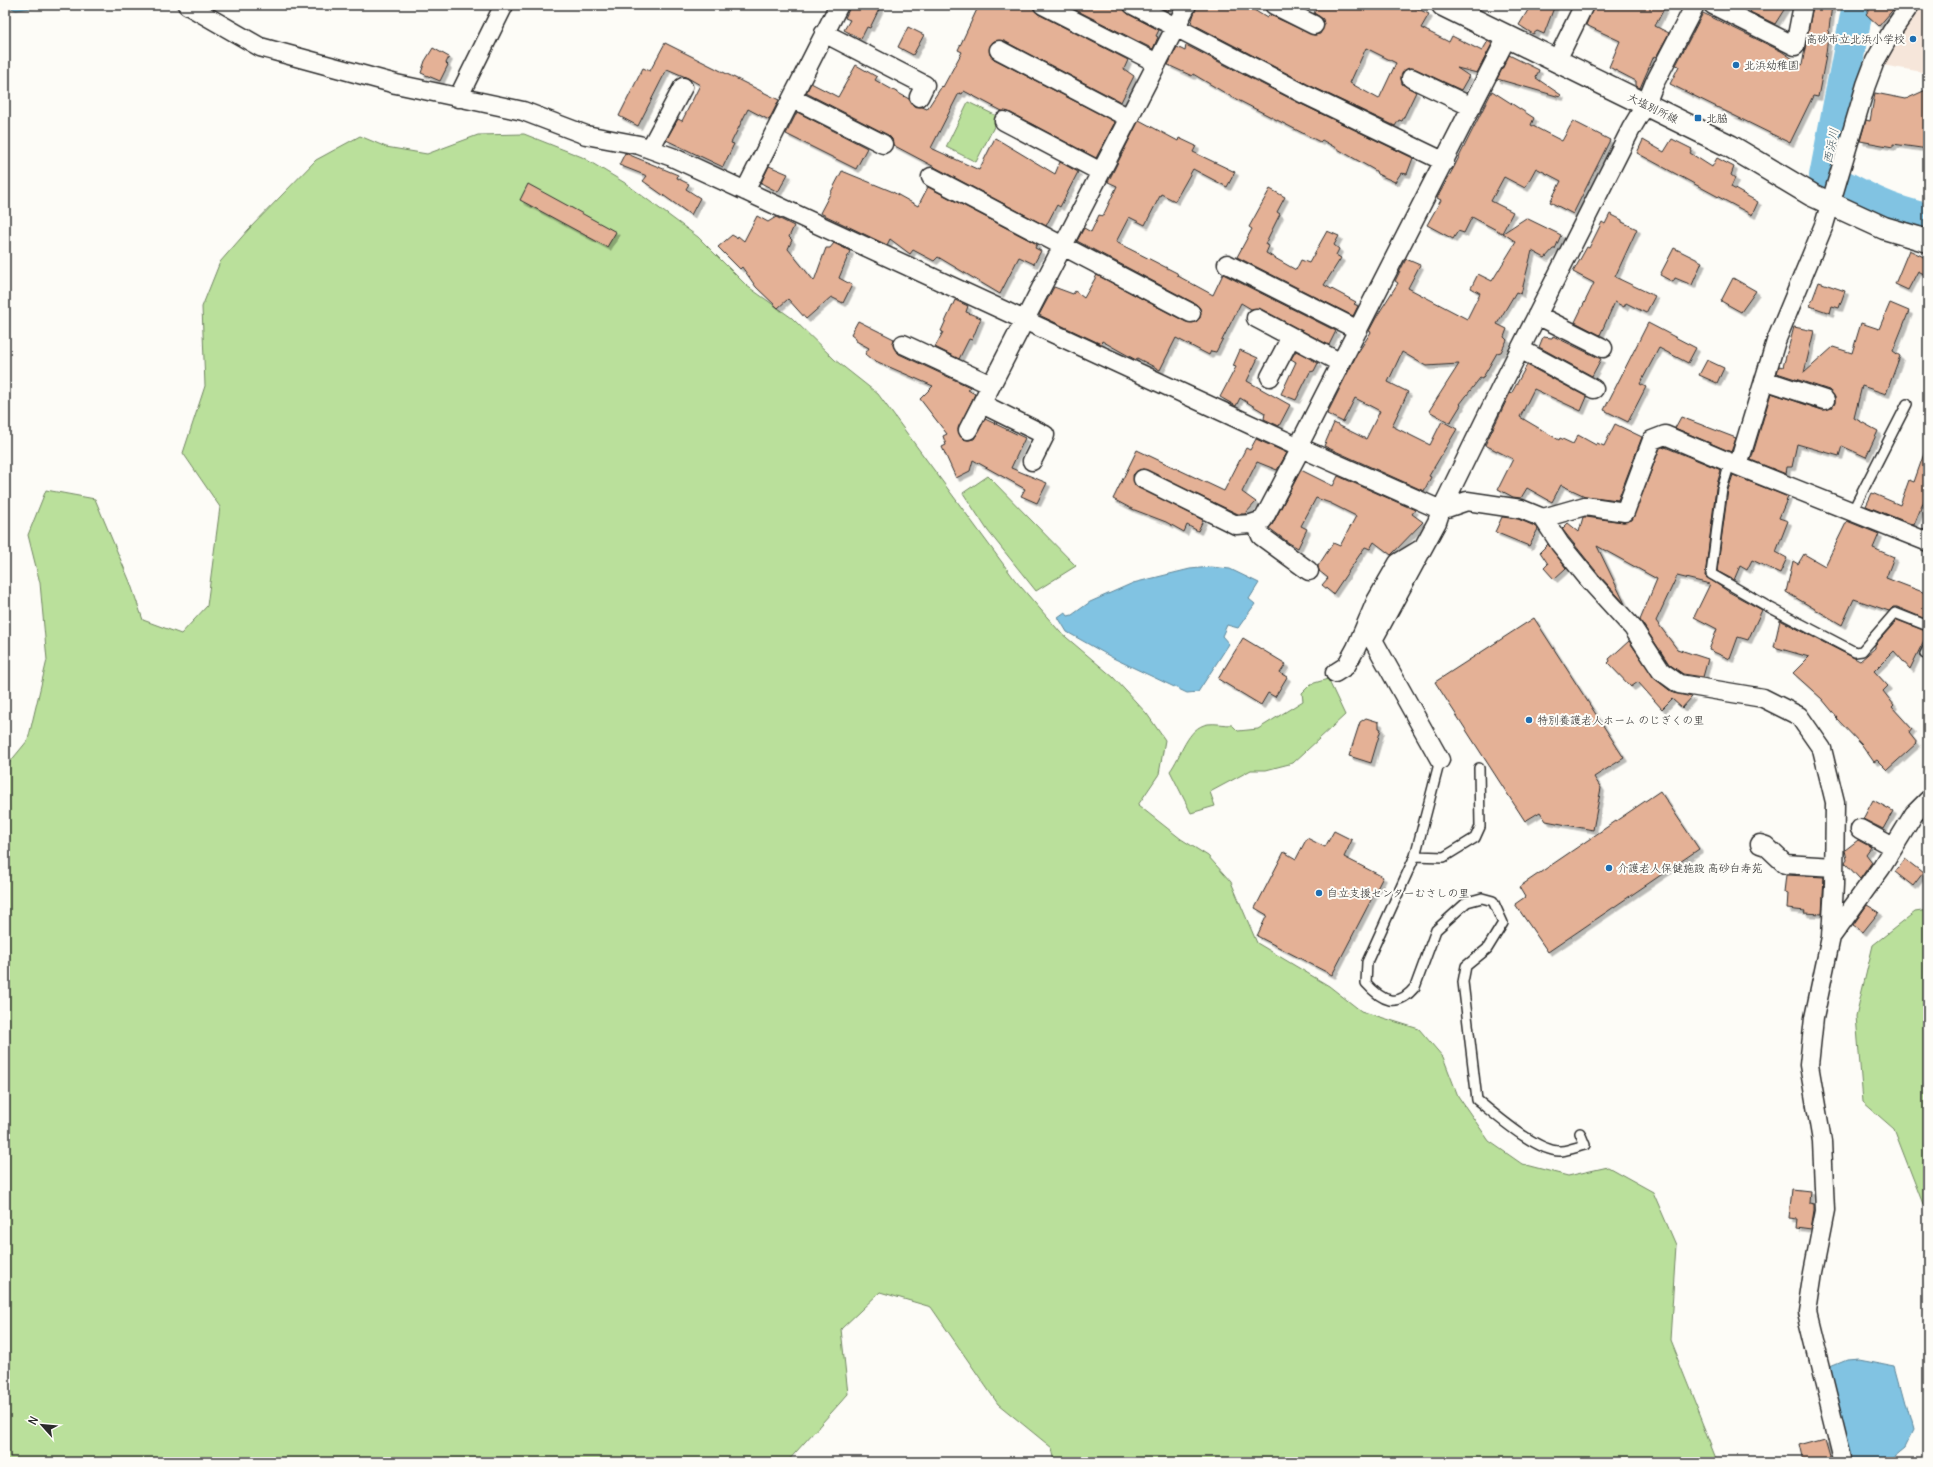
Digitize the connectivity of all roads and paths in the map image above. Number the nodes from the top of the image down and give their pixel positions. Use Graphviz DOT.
graph roads {
  1 [pos="187,5"];
  2 [pos="504,5"];
  3 [pos="838,5"];
  4 [pos="1043,5"];
  5 [pos="1133,5"];
  6 [pos="1187,5"];
  7 [pos="1443,5"];
  8 [pos="1584,5"];
  9 [pos="1694,5"];
  10 [pos="1713,5"];
  11 [pos="1803,5"];
  12 [pos="1910,5"];
  13 [pos="1284,7"];
  14 [pos="1314,25"];
  15 [pos="1176,27"];
  16 [pos="824,33"];
  17 [pos="1507,37"];
  18 [pos="999,50"];
  19 [pos="1556,62"];
  20 [pos="1157,63"];
  21 [pos="1411,78"];
  22 [pos="683,87"];
  23 [pos="919,97"];
  24 [pos="458,98"];
  25 [pos="792,98"];
  26 [pos="1646,104"];
  27 [pos="1472,107"];
  28 [pos="1129,118"];
  29 [pos="1004,121"];
  30 [pos="883,144"];
  31 [pos="650,149"];
  32 [pos="1444,162"];
  33 [pos="1101,172"];
  34 [pos="931,177"];
  35 [pos="745,191"];
  36 [pos="1832,199"];
  37 [pos="1928,241"];
  38 [pos="1063,246"];
  39 [pos="1227,264"];
  40 [pos="1191,313"];
  41 [pos="1537,315"];
  42 [pos="1256,318"];
  43 [pos="1025,320"];
  44 [pos="1358,330"];
  45 [pos="1291,336"];
  46 [pos="903,344"];
  47 [pos="1603,348"];
  48 [pos="1520,349"];
  49 [pos="1341,363"];
  50 [pos="1270,377"];
  51 [pos="1764,380"];
  52 [pos="991,385"];
  53 [pos="1594,388"];
  54 [pos="1825,400"];
  55 [pos="982,404"];
  56 [pos="1907,404"];
  57 [pos="968,430"];
  58 [pos="1299,448"];
  59 [pos="1032,461"];
  60 [pos="1734,465"];
  61 [pos="1143,479"];
  62 [pos="1441,510"];
  63 [pos="1852,512"];
  64 [pos="1543,518"];
  65 [pos="1256,523"];
  66 [pos="1928,542"];
  67 [pos="1422,549"];
  68 [pos="1309,571"];
  69 [pos="1928,626"];
  70 [pos="1335,672"];
  71 [pos="1440,760"];
  72 [pos="1479,768"];
  73 [pos="1928,800"];
  74 [pos="1860,829"];
  75 [pos="1760,844"];
  76 [pos="1893,847"];
  77 [pos="1415,856"];
  78 [pos="1834,867"];
  79 [pos="1830,937"];
  80 [pos="1580,1132"];
  81 [pos="1844,1462"];
  1 -- 24 [label="street"];
  2 -- 24 [label="street"];
  3 -- 16 [label="street"];
  4 -- 20 [label="street"];
  5 -- 15 [label="street"];
  6 -- 15 [label="street"];
  7 -- 17 [label="main road, 大塩別所線"];
  8 -- 19 [label="street"];
  9 -- 26 [label="street"];
  10 -- 11 [label="street"];
  12 -- 36 [label="street"];
  13 -- 14 [label="street"];
  15 -- 20 [label="street"];
  15 -- 32 [label="street"];
  16 -- 23 [label="street"];
  16 -- 25 [label="street"];
  17 -- 19 [label="main road, 大塩別所線"];
  17 -- 27 [label="street"];
  18 -- 28 [label="street"];
  19 -- 26 [label="main road, 大塩別所線"];
  20 -- 28 [label="street"];
  21 -- 27 [label="street"];
  22 -- 31 [label="street"];
  24 -- 31 [label="street"];
  25 -- 30 [label="street"];
  25 -- 35 [label="street"];
  26 -- 36 [label="main road, 大塩別所線"];
  26 -- 41 [label="street"];
  27 -- 32 [label="street"];
  28 -- 33 [label="street"];
  29 -- 33 [label="street"];
  31 -- 35 [label="street"];
  32 -- 44 [label="street"];
  33 -- 38 [label="street"];
  34 -- 38 [label="street"];
  35 -- 43 [label="street"];
  36 -- 37 [label="main road, 大塩別所線"];
  36 -- 51 [label="street"];
  38 -- 40 [label="street"];
  38 -- 43 [label="street"];
  39 -- 44 [label="street"];
  41 -- 47 [label="street"];
  41 -- 48 [label="street"];
  42 -- 45 [label="street"];
  43 -- 52 [label="street"];
  43 -- 58 [label="street"];
  44 -- 49 [label="street"];
  45 -- 49 [label="street"];
  45 -- 50 [label="street"];
  46 -- 52 [label="street"];
  48 -- 53 [label="street"];
  48 -- 62 [label="street"];
  49 -- 58 [label="street"];
  51 -- 54 [label="street"];
  51 -- 60 [label="street"];
  52 -- 55 [label="street"];
  55 -- 57 [label="street"];
  55 -- 59 [label="street"];
  56 -- 63 [label="lane"];
  58 -- 62 [label="street"];
  58 -- 65 [label="street"];
  60 -- 63 [label="street"];
  60 -- 64 [label="street"];
  60 -- 69 [label="lane"];
  61 -- 65 [label="street"];
  62 -- 64 [label="street"];
  62 -- 67 [label="street"];
  63 -- 66 [label="street"];
  64 -- 78 [label="street"];
  65 -- 68 [label="street"];
  67 -- 70 [label="street"];
  67 -- 71 [label="street"];
  71 -- 77 [label="lane"];
  72 -- 77 [label="lane"];
  73 -- 76 [label="street"];
  74 -- 76 [label="street"];
  75 -- 78 [label="street"];
  76 -- 79 [label="street"];
  77 -- 80 [label="lane"];
  78 -- 79 [label="street"];
  79 -- 81 [label="street"];
}
